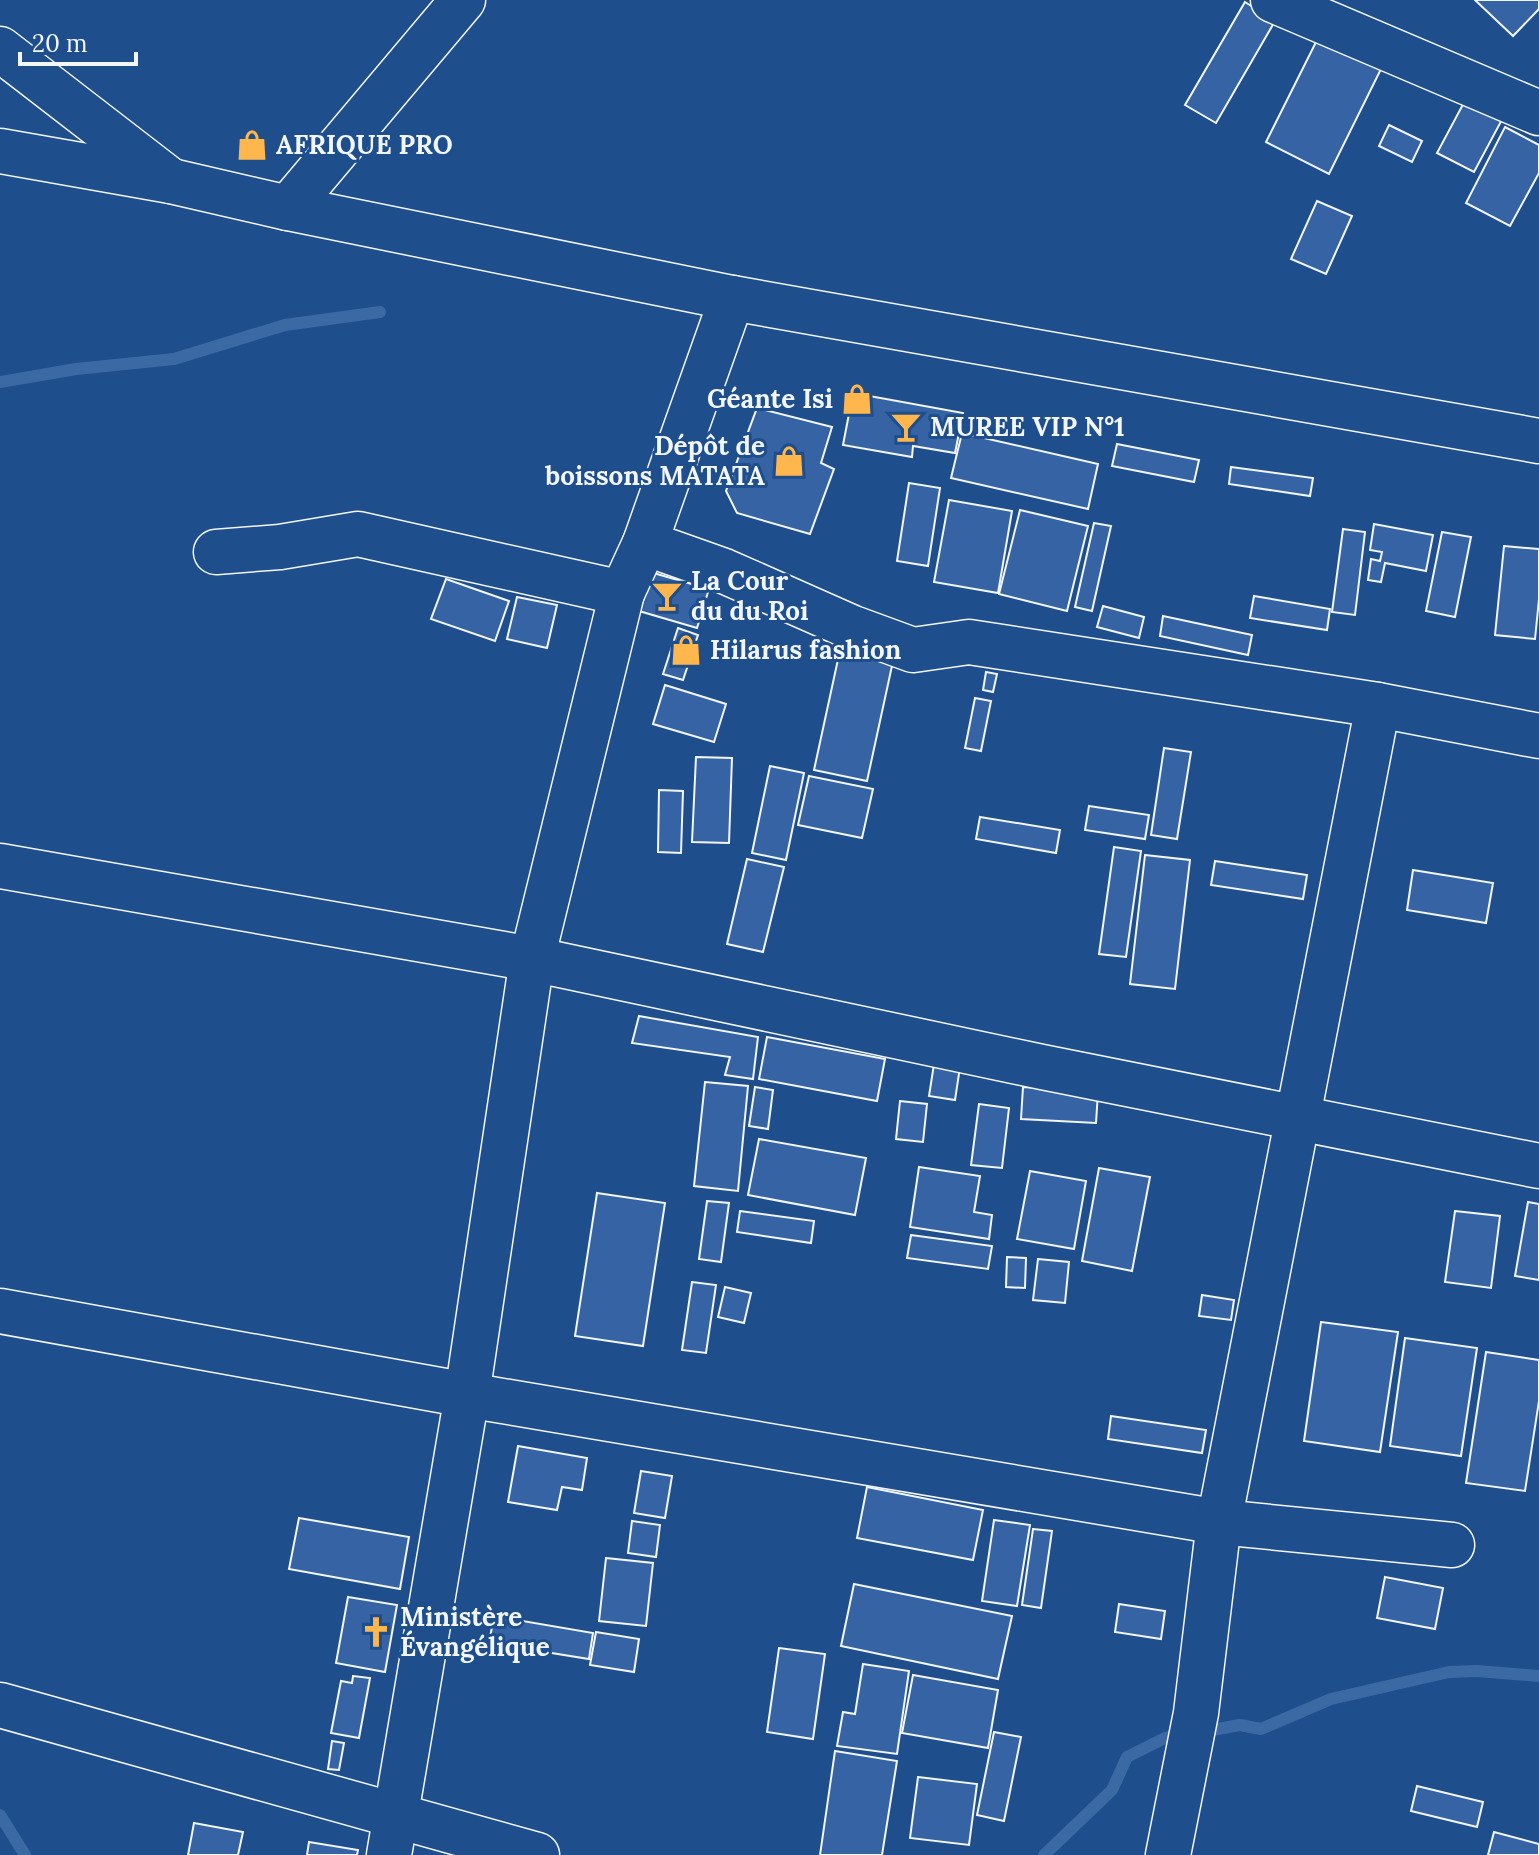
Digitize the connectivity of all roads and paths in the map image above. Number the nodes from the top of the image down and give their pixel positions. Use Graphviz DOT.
graph roads {
  1 [pos="463,0"];
  2 [pos="1273,0"];
  3 [pos="0,49"];
  4 [pos="1539,113"];
  5 [pos="0,151"];
  6 [pos="171,181"];
  7 [pos="288,208"];
  8 [pos="732,298"];
  9 [pos="1539,441"];
  10 [pos="645,543"];
  11 [pos="216,552"];
  12 [pos="622,593"];
  13 [pos="1378,705"];
  14 [pos="1539,736"];
  15 [pos="0,866"];
  16 [pos="532,959"];
  17 [pos="1296,1117"];
  18 [pos="1539,1166"];
  19 [pos="0,1311"];
  20 [pos="467,1395"];
  21 [pos="1219,1522"];
  22 [pos="1452,1545"];
  23 [pos="0,1705"];
  24 [pos="392,1836"];
  25 [pos="537,1855"];
  26 [pos="1168,1855"];
  1 -- 7 [label="main road"];
  2 -- 4 [label="main road"];
  3 -- 6 [label="main road"];
  5 -- 6 [label="main road"];
  6 -- 7 [label="main road"];
  7 -- 8 [label="main road"];
  8 -- 9 [label="main road"];
  8 -- 10 [label="main road"];
  10 -- 12 [label="main road"];
  10 -- 13 [label="main road"];
  11 -- 12 [label="main road"];
  12 -- 16 [label="main road"];
  13 -- 14 [label="main road"];
  13 -- 17 [label="main road"];
  15 -- 16 [label="main road"];
  16 -- 17 [label="main road"];
  16 -- 20 [label="main road"];
  17 -- 18 [label="main road"];
  17 -- 21 [label="main road"];
  19 -- 20 [label="main road"];
  20 -- 21 [label="main road"];
  20 -- 24 [label="main road"];
  21 -- 22 [label="main road"];
  21 -- 26 [label="main road"];
  23 -- 24 [label="main road"];
  24 -- 25 [label="main road"];
}
